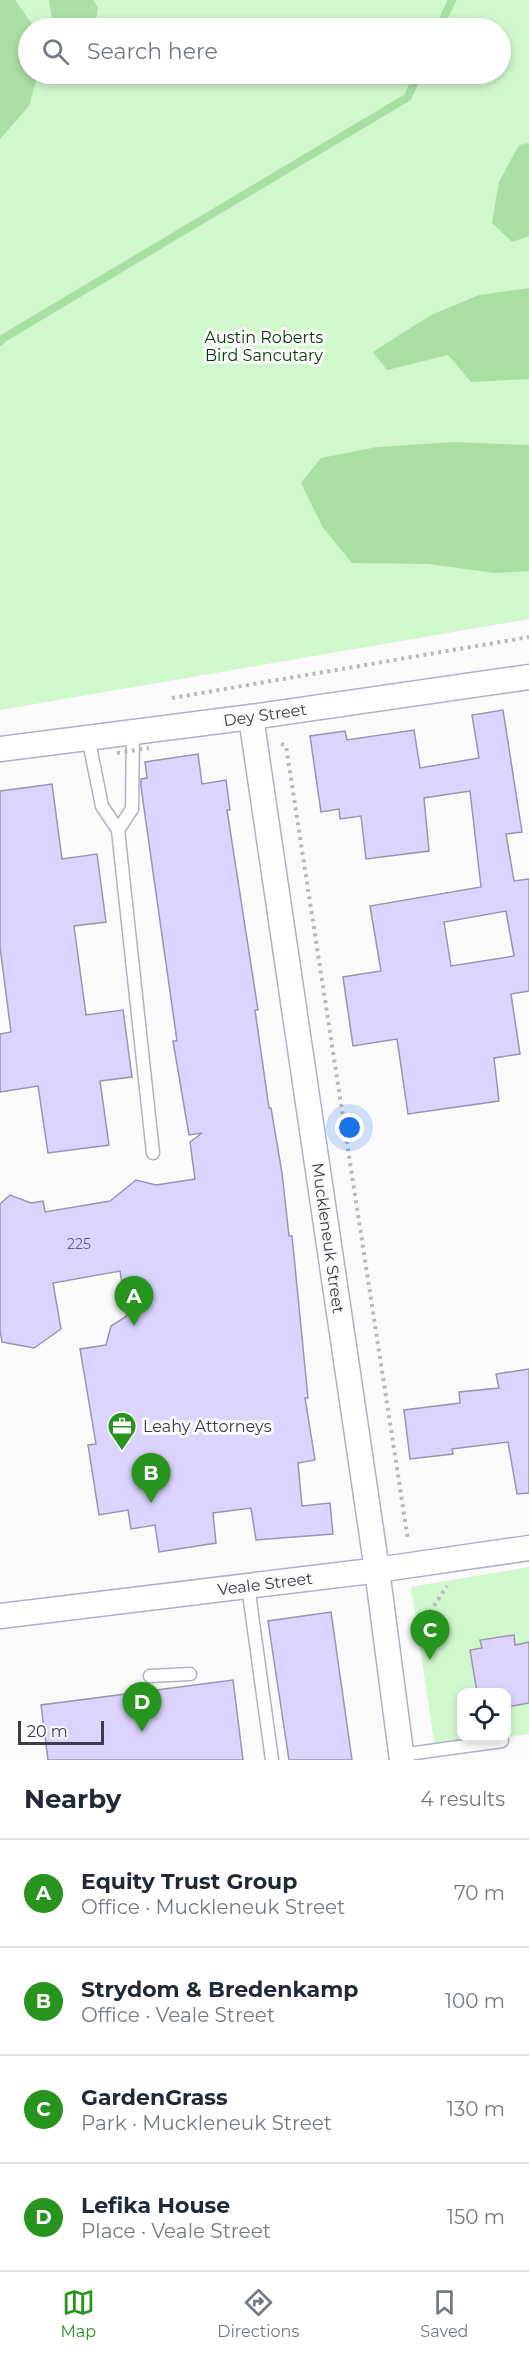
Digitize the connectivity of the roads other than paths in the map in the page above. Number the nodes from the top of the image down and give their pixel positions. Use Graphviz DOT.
graph roads {
  1 [pos="529,677"];
  2 [pos="251,717"];
  3 [pos="88,737"];
  4 [pos="141,740"];
  5 [pos="0,749"];
  6 [pos="118,830"];
  7 [pos="153,1153"];
  8 [pos="529,1548"];
  9 [pos="377,1570"];
  10 [pos="248,1586"];
  11 [pos="0,1616"];
  12 [pos="190,1674"];
  13 [pos="150,1676"];
  14 [pos="502,1742"];
  15 [pos="401,1757"];
  16 [pos="272,1760"];
  1 -- 2 [label="street, Dey Street"];
  2 -- 4 [label="street, Dey Street"];
  2 -- 9 [label="street, Muckleneuk Street"];
  3 -- 4 [label="street, Dey Street"];
  3 -- 5 [label="street, Dey Street"];
  3 -- 6 [label="lane"];
  4 -- 6 [label="lane"];
  6 -- 7 [label="lane"];
  8 -- 9 [label="street, Veale Street"];
  9 -- 10 [label="street, Veale Street"];
  9 -- 15 [label="street, Muckleneuk Street"];
  10 -- 11 [label="street, Veale Street"];
  10 -- 16 [label="lane"];
  12 -- 13 [label="lane"];
  14 -- 15 [label="lane"];
}
